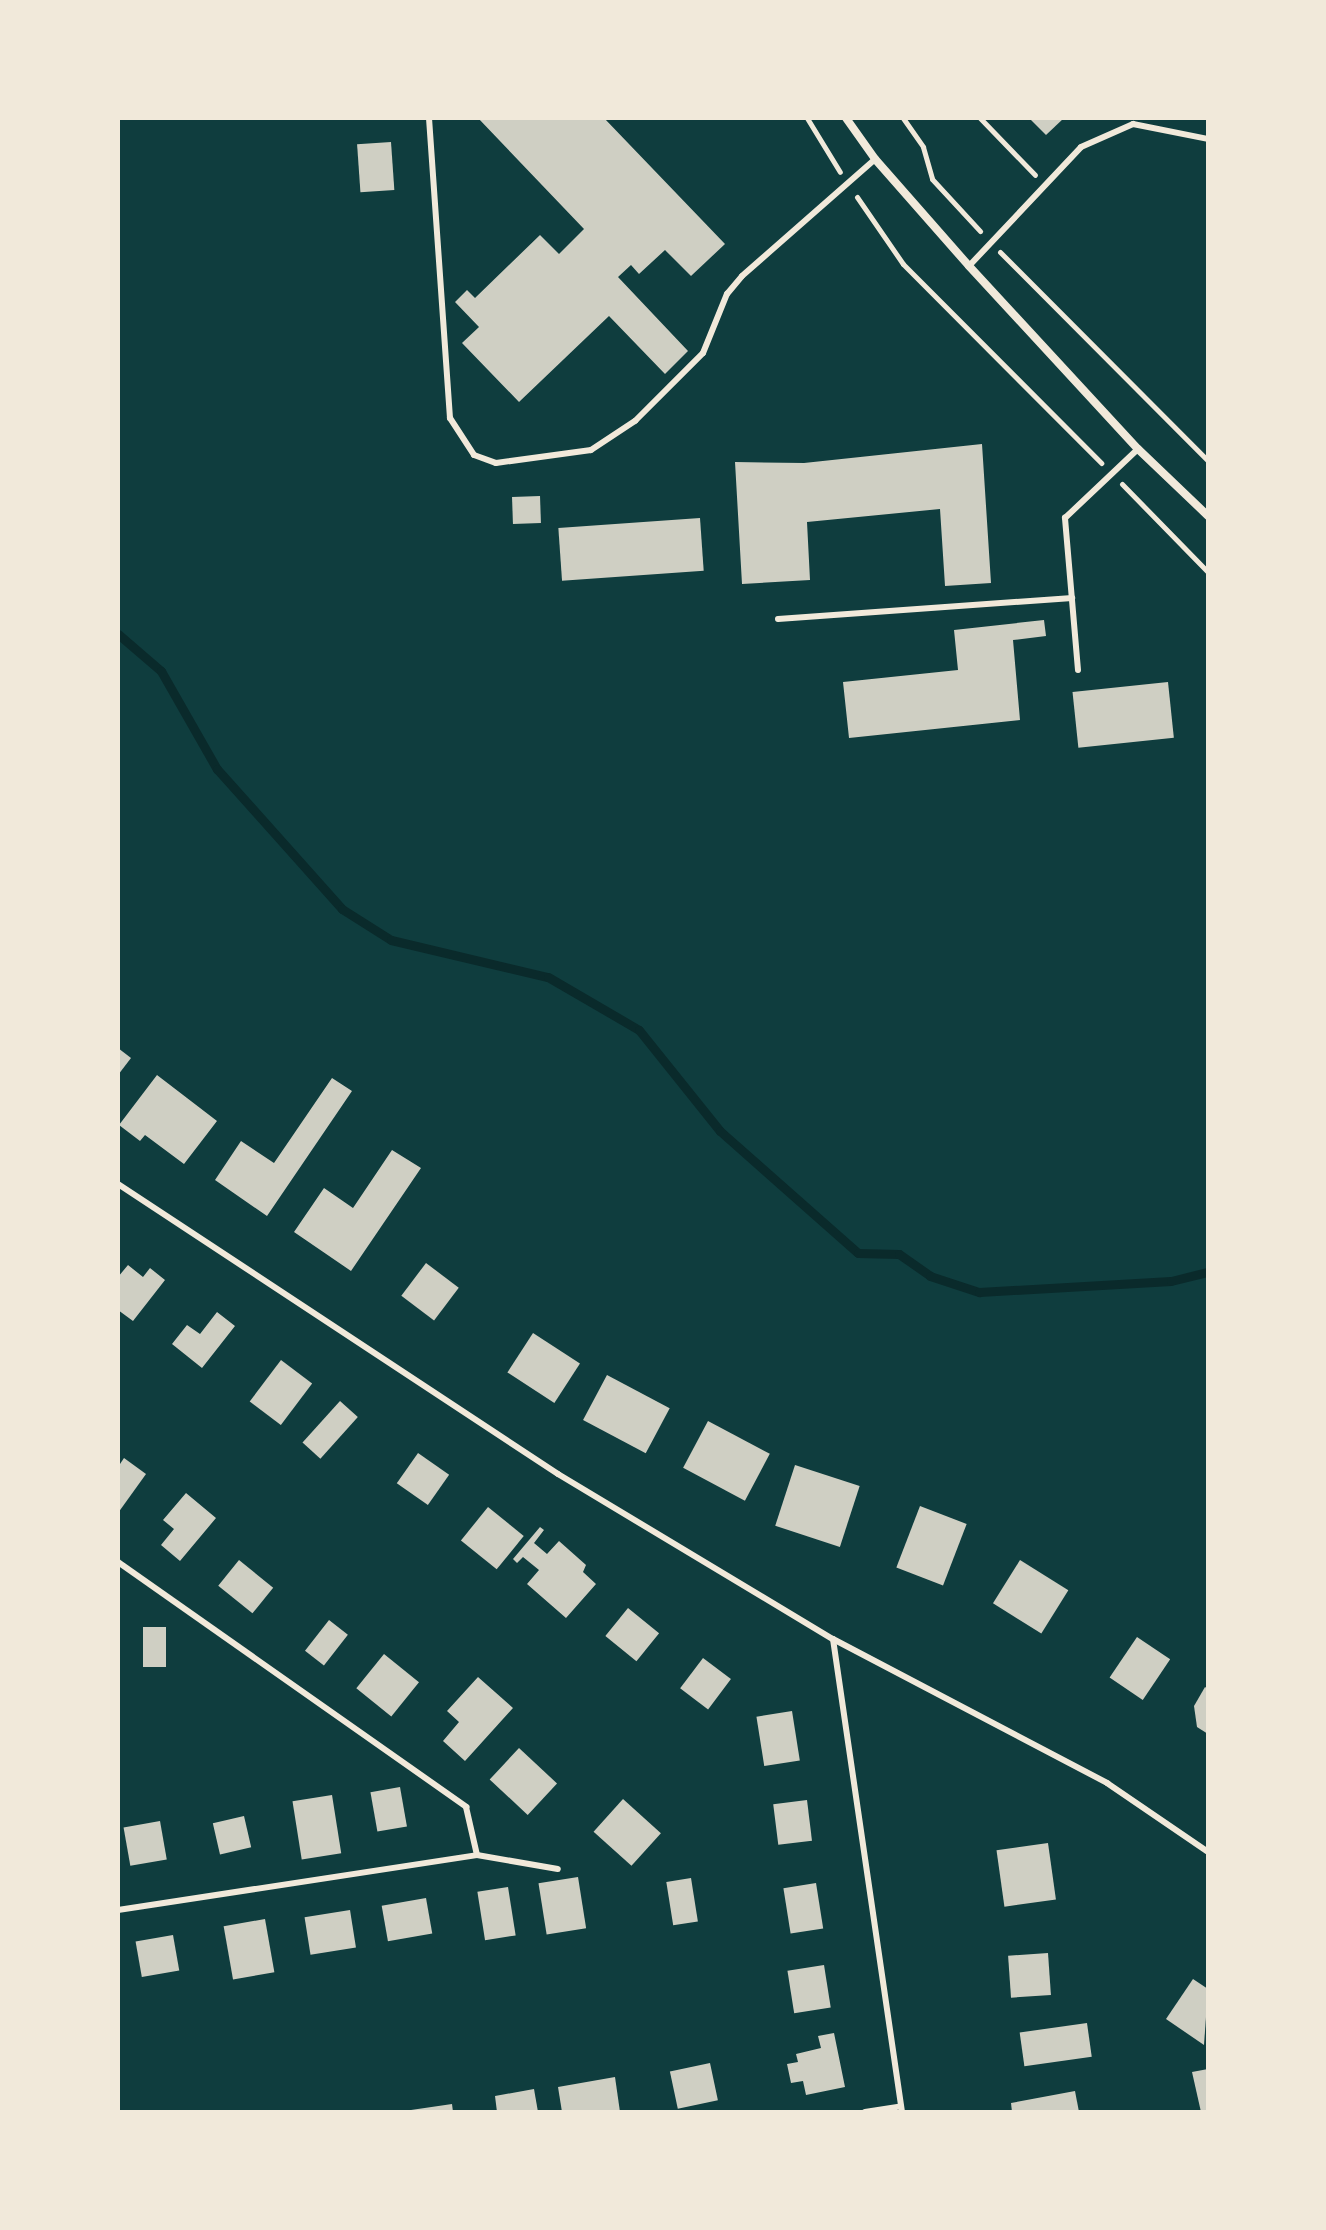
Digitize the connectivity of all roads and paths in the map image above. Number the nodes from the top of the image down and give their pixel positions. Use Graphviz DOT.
graph roads {
  1 [pos="429,118"];
  2 [pos="807,118"];
  3 [pos="846,118"];
  4 [pos="903,118"];
  5 [pos="980,118"];
  6 [pos="1208,139"];
  7 [pos="875,159"];
  8 [pos="845,181"];
  9 [pos="1045,186"];
  10 [pos="991,243"];
  11 [pos="969,266"];
  12 [pos="1138,449"];
  13 [pos="1208,461"];
  14 [pos="1112,474"];
  15 [pos="1208,516"];
  16 [pos="1208,572"];
  17 [pos="1072,598"];
  18 [pos="778,619"];
  19 [pos="1078,670"];
  20 [pos="118,1184"];
  21 [pos="118,1562"];
  22 [pos="833,1639"];
  23 [pos="1208,1852"];
  24 [pos="477,1855"];
  25 [pos="558,1869"];
  26 [pos="118,1910"];
  27 [pos="902,2109"];
  28 [pos="865,2112"];
  1 -- 8 [label="lane"];
  2 -- 8 [label="path"];
  3 -- 7 [label="street"];
  4 -- 10 [label="path"];
  5 -- 9 [label="path"];
  6 -- 9 [label="lane"];
  7 -- 8 [label="lane"];
  7 -- 11 [label="street"];
  8 -- 14 [label="path"];
  9 -- 10 [label="lane"];
  10 -- 11 [label="lane"];
  10 -- 13 [label="path"];
  11 -- 12 [label="street"];
  12 -- 14 [label="lane"];
  12 -- 15 [label="street"];
  14 -- 16 [label="path"];
  14 -- 17 [label="lane"];
  17 -- 18 [label="lane"];
  17 -- 19 [label="lane"];
  20 -- 22 [label="lane"];
  21 -- 24 [label="lane"];
  22 -- 23 [label="lane"];
  22 -- 27 [label="lane"];
  24 -- 25 [label="lane"];
  24 -- 26 [label="lane"];
  27 -- 28 [label="lane"];
}
